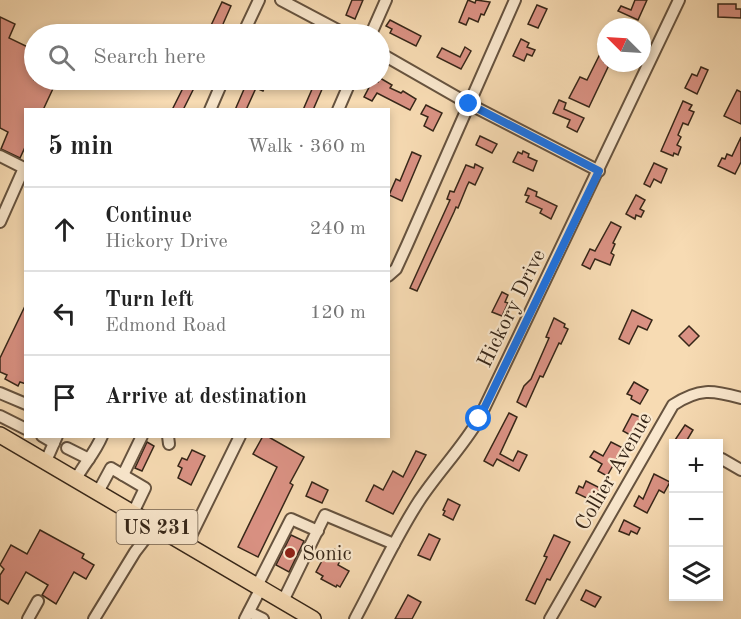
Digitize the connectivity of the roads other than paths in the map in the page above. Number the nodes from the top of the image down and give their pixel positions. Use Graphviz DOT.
graph roads {
  1 [pos="259,0"];
  2 [pos="281,0"];
  3 [pos="386,0"];
  4 [pos="514,0"];
  5 [pos="679,0"];
  6 [pos="248,24"];
  7 [pos="326,24"];
  8 [pos="375,24"];
  9 [pos="390,59"];
  10 [pos="219,90"];
  11 [pos="347,90"];
  12 [pos="469,104"];
  13 [pos="211,108"];
  14 [pos="339,108"];
  15 [pos="0,156"];
  16 [pos="599,171"];
  17 [pos="0,222"];
  18 [pos="390,274"];
  19 [pos="0,393"];
  20 [pos="741,398"];
  21 [pos="24,403"];
  22 [pos="0,416"];
  23 [pos="24,428"];
  24 [pos="0,435"];
  25 [pos="101,438"];
  26 [pos="141,438"];
  27 [pos="239,438"];
  28 [pos="56,440"];
  29 [pos="67,448"];
  30 [pos="89,459"];
  31 [pos="723,460"];
  32 [pos="46,462"];
  33 [pos="741,470"];
  34 [pos="123,475"];
  35 [pos="76,479"];
  36 [pos="98,492"];
  37 [pos="133,513"];
  38 [pos="155,526"];
  39 [pos="318,531"];
  40 [pos="187,544"];
  41 [pos="394,544"];
  42 [pos="259,587"];
  43 [pos="38,602"];
  44 [pos="283,602"];
  45 [pos="247,615"];
  46 [pos="307,618"];
  47 [pos="28,619"];
  48 [pos="94,619"];
  49 [pos="263,619"];
  50 [pos="355,619"];
  51 [pos="550,619"];
  1 -- 6 [label="street"];
  2 -- 7 [label="street"];
  3 -- 8 [label="street"];
  4 -- 12 [label="street"];
  5 -- 16 [label="street, Hickory Drive"];
  9 -- 12 [label="street"];
  10 -- 13 [label="street"];
  11 -- 14 [label="street"];
  12 -- 16 [label="street"];
  12 -- 18 [label="street"];
  15 -- 17 [label="street"];
  16 -- 41 [label="street, Hickory Drive"];
  19 -- 21 [label="street"];
  20 -- 51 [label="street, Collier Avenue"];
  22 -- 23 [label="street"];
  24 -- 32 [label="highway, US 231"];
  25 -- 30 [label="street"];
  26 -- 34 [label="street"];
  27 -- 40 [label="street"];
  28 -- 32 [label="street"];
  29 -- 30 [label="street"];
  30 -- 35 [label="street"];
  31 -- 33 [label="street"];
  32 -- 35 [label="highway, US 231"];
  34 -- 36 [label="street"];
  34 -- 37 [label="street"];
  35 -- 36 [label="highway, US 231"];
  36 -- 37 [label="highway, US 231"];
  37 -- 38 [label="highway, US 231"];
  38 -- 40 [label="highway, US 231"];
  38 -- 48 [label="street"];
  39 -- 41 [label="street"];
  39 -- 42 [label="street"];
  39 -- 44 [label="street"];
  40 -- 42 [label="highway, US 231"];
  41 -- 50 [label="street, Hickory Drive"];
  42 -- 44 [label="highway, US 231"];
  42 -- 45 [label="street"];
  43 -- 47 [label="street"];
  44 -- 46 [label="highway, US 231"];
  45 -- 49 [label="street"];
}
